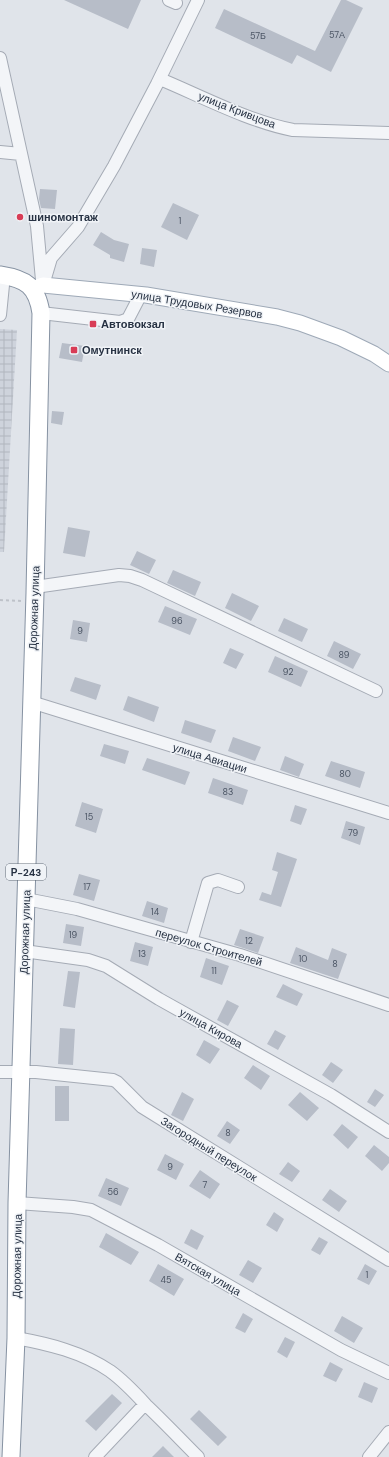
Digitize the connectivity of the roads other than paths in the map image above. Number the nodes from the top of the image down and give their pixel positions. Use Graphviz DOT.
graph roads {
  1 [pos="198,0"];
  2 [pos="0,58"];
  3 [pos="160,78"];
  4 [pos="389,133"];
  5 [pos="0,152"];
  6 [pos="21,154"];
  7 [pos="2,275"];
  8 [pos="38,287"];
  9 [pos="141,294"];
  10 [pos="41,313"];
  11 [pos="0,315"];
  12 [pos="389,364"];
  13 [pos="35,594"];
  14 [pos="376,692"];
  15 [pos="31,702"];
  16 [pos="389,813"];
  17 [pos="238,887"];
  18 [pos="26,899"];
  19 [pos="191,942"];
  20 [pos="24,951"];
  21 [pos="389,1005"];
  22 [pos="0,1072"];
  23 [pos="21,1072"];
  24 [pos="389,1132"];
  25 [pos="18,1203"];
  26 [pos="389,1260"];
  27 [pos="16,1338"];
  28 [pos="389,1372"];
  29 [pos="146,1404"];
  30 [pos="389,1432"];
  31 [pos="11,1457"];
  32 [pos="95,1457"];
  33 [pos="198,1457"];
  34 [pos="369,1457"];
  1 -- 3 [label="street"];
  2 -- 6 [label="street"];
  3 -- 4 [label="street, улица Кривцова"];
  3 -- 8 [label="street"];
  5 -- 6 [label="street"];
  6 -- 8 [label="street"];
  7 -- 8 [label="highway, улица Трудовых Резервов"];
  7 -- 11 [label="street"];
  8 -- 9 [label="main road, улица Трудовых Резервов"];
  8 -- 10 [label="highway, Дорожная улица / Р-243"];
  9 -- 10 [label="street"];
  9 -- 12 [label="main road, улица Трудовых Резервов"];
  10 -- 13 [label="highway, Дорожная улица / Р-243"];
  13 -- 14 [label="street"];
  13 -- 15 [label="highway, Дорожная улица / Р-243"];
  15 -- 16 [label="street, улица Авиации"];
  15 -- 18 [label="highway, Дорожная улица / Р-243"];
  17 -- 19 [label="street"];
  18 -- 19 [label="street, переулок Строителей"];
  18 -- 20 [label="highway, Дорожная улица / Р-243"];
  19 -- 21 [label="street, переулок Строителей"];
  20 -- 23 [label="highway, Дорожная улица / Р-243"];
  20 -- 24 [label="street, улица Кирова"];
  22 -- 23 [label="street, Загородный переулок"];
  23 -- 25 [label="highway, Дорожная улица / Р-243"];
  23 -- 26 [label="street, Загородный переулок"];
  25 -- 27 [label="highway, Дорожная улица / Р-243"];
  25 -- 28 [label="street, Вятская улица"];
  27 -- 29 [label="street"];
  27 -- 31 [label="highway, Дорожная улица / Р-243"];
  29 -- 32 [label="street"];
  29 -- 33 [label="street"];
  30 -- 34 [label="street"];
}
